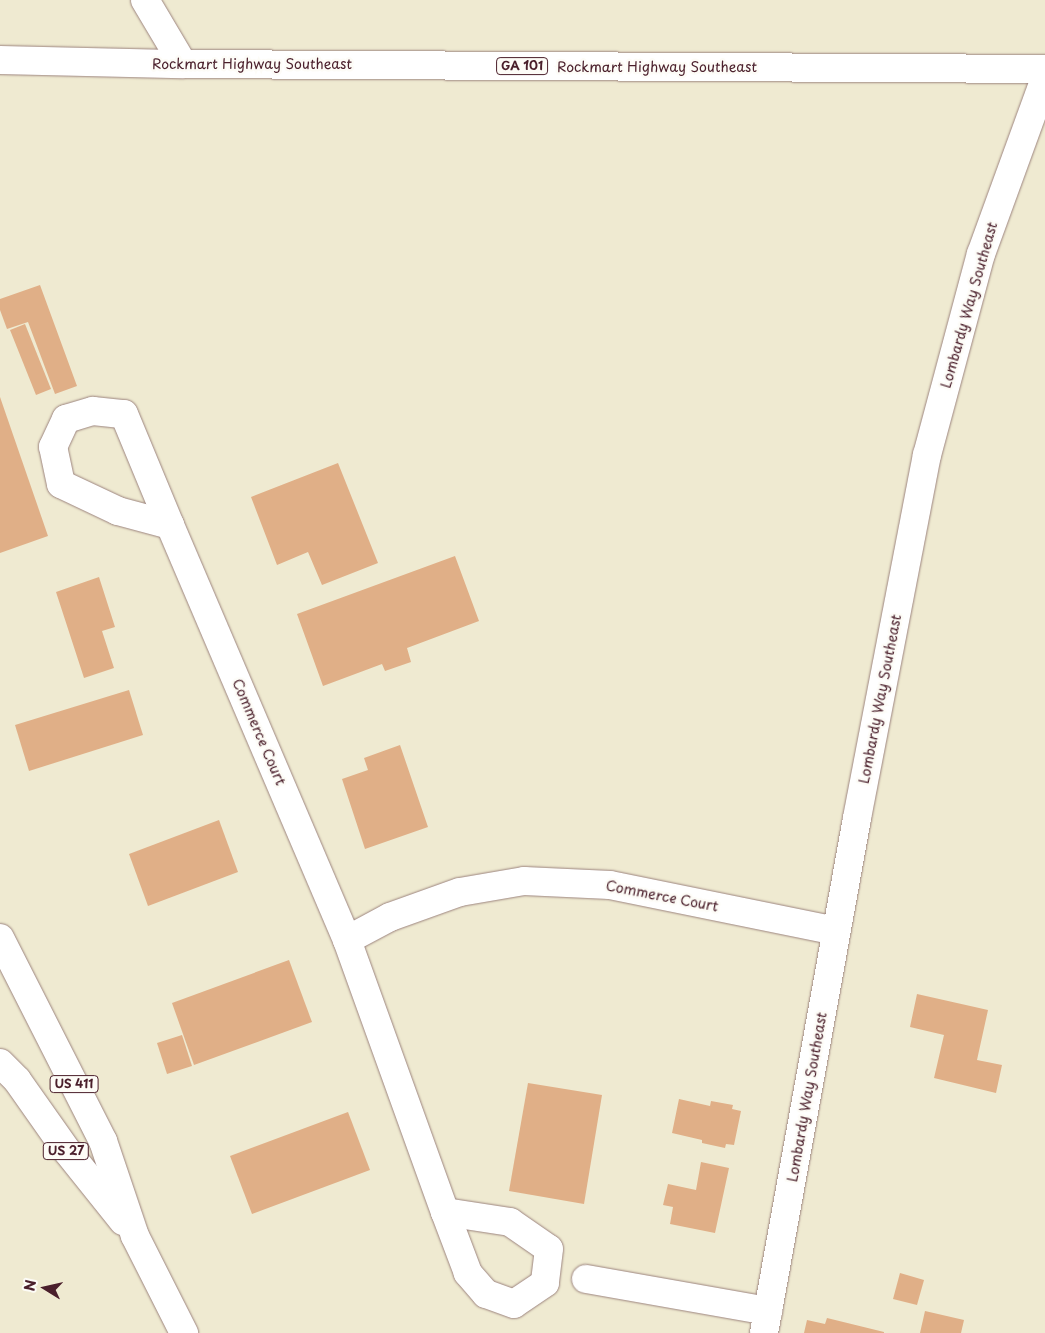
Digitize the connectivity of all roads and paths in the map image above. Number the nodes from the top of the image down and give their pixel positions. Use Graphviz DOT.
graph roads {
  1 [pos="145,0"];
  2 [pos="0,60"];
  3 [pos="183,64"];
  4 [pos="1045,69"];
  5 [pos="1045,78"];
  6 [pos="170,525"];
  7 [pos="836,931"];
  8 [pos="0,938"];
  9 [pos="347,940"];
  10 [pos="0,1063"];
  11 [pos="445,1212"];
  12 [pos="135,1236"];
  13 [pos="586,1279"];
  14 [pos="766,1322"];
  15 [pos="184,1333"];
  1 -- 3 [label="main road"];
  2 -- 3 [label="main road, Rockmart Highway Southeast / GA 101"];
  3 -- 4 [label="main road, Rockmart Highway Southeast / GA 101"];
  5 -- 7 [label="main road, Lombardy Way Southeast"];
  6 -- 6 [label="main road, Commerce Court"];
  6 -- 9 [label="main road, Commerce Court"];
  7 -- 9 [label="main road, Commerce Court"];
  7 -- 14 [label="main road, Lombardy Way Southeast"];
  8 -- 12 [label="main road, US 411"];
  9 -- 11 [label="main road, Commerce Court"];
  10 -- 12 [label="main road, US 27"];
  12 -- 15 [label="main road, US 27"];
  13 -- 14 [label="main road"];
}
